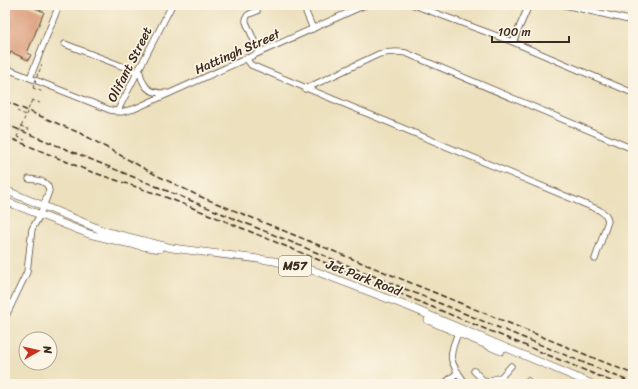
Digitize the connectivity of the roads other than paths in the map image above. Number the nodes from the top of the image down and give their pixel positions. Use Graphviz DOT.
graph roads {
  1 [pos="59,5"];
  2 [pos="172,5"];
  3 [pos="303,5"];
  4 [pos="365,5"];
  5 [pos="414,5"];
  6 [pos="529,5"];
  7 [pos="565,5"];
  8 [pos="257,11"];
  9 [pos="633,21"];
  10 [pos="313,29"];
  11 [pos="513,42"];
  12 [pos="65,44"];
  13 [pos="259,52"];
  14 [pos="246,58"];
  15 [pos="5,68"];
  16 [pos="138,70"];
  17 [pos="30,78"];
  18 [pos="305,89"];
  19 [pos="633,93"];
  20 [pos="170,94"];
  21 [pos="117,112"];
  22 [pos="633,149"];
  23 [pos="28,179"];
  24 [pos="5,190"];
  25 [pos="5,201"];
  26 [pos="43,206"];
  27 [pos="40,215"];
  28 [pos="595,259"];
  29 [pos="5,318"];
  30 [pos="459,331"];
  31 [pos="511,366"];
  32 [pos="474,371"];
  33 [pos="458,372"];
  34 [pos="444,384"];
  35 [pos="466,384"];
  36 [pos="486,384"];
  37 [pos="582,384"];
  38 [pos="592,384"];
  1 -- 17 [label="street"];
  2 -- 16 [label="street, Olifant Street"];
  3 -- 10 [label="street"];
  4 -- 10 [label="street, Hattingh Street"];
  5 -- 11 [label="street"];
  6 -- 11 [label="street"];
  7 -- 9 [label="street"];
  8 -- 13 [label="street"];
  10 -- 13 [label="street, Hattingh Street"];
  11 -- 19 [label="street"];
  12 -- 16 [label="street"];
  13 -- 14 [label="street, Hattingh Street"];
  14 -- 18 [label="street"];
  14 -- 20 [label="street, Hattingh Street"];
  15 -- 17 [label="street"];
  16 -- 20 [label="street"];
  16 -- 21 [label="street, Olifant Street"];
  17 -- 21 [label="street"];
  18 -- 22 [label="street"];
  18 -- 28 [label="street"];
  20 -- 21 [label="street, Hattingh Street"];
  23 -- 26 [label="street"];
  24 -- 26 [label="main road, Jet Park Road / M57"];
  25 -- 27 [label="main road, Jet Park Road / M57"];
  26 -- 27 [label="street"];
  26 -- 30 [label="main road, Jet Park Road / M57"];
  27 -- 29 [label="street"];
  27 -- 30 [label="main road, Jet Park Road / M57"];
  30 -- 33 [label="street"];
  30 -- 37 [label="main road, Jet Park Road / M57"];
  30 -- 38 [label="main road, Jet Park Road / M57"];
  31 -- 36 [label="street"];
  32 -- 36 [label="street"];
  33 -- 34 [label="street"];
  33 -- 35 [label="street"];
}
